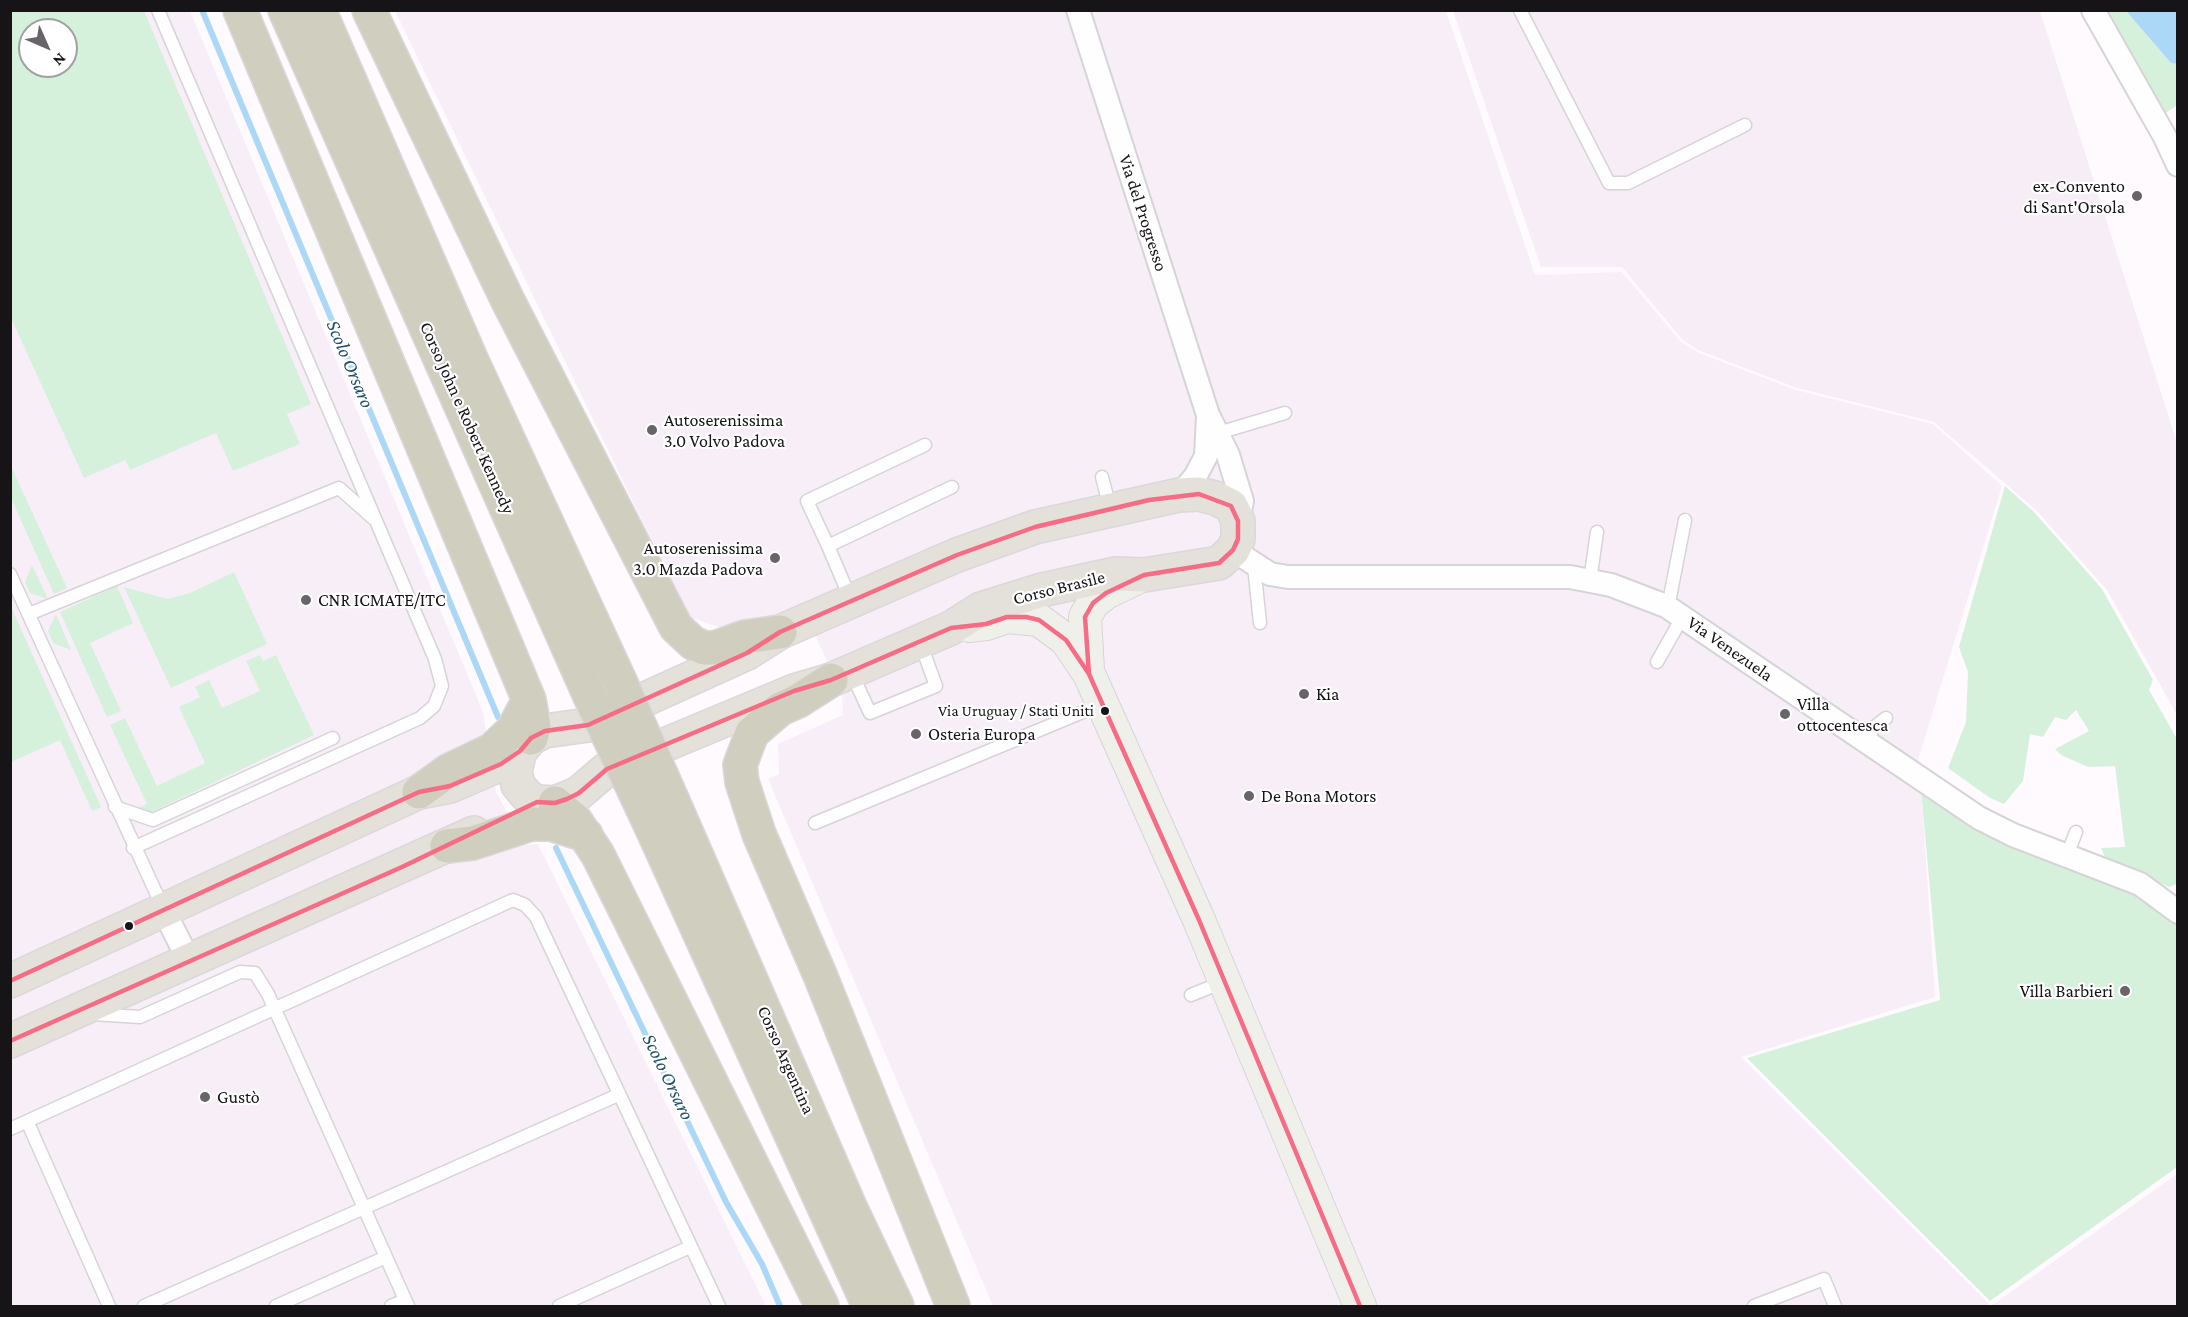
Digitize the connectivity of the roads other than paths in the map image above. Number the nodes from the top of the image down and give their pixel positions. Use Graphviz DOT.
graph roads {
  1 [pos="158,10"];
  2 [pos="240,10"];
  3 [pos="285,10"];
  4 [pos="319,10"];
  5 [pos="369,10"];
  6 [pos="1078,10"];
  7 [pos="1520,10"];
  8 [pos="2093,10"];
  9 [pos="1745,125"];
  10 [pos="2178,165"];
  11 [pos="1285,413"];
  12 [pos="1212,428"];
  13 [pos="925,446"];
  14 [pos="1102,477"];
  15 [pos="952,487"];
  16 [pos="1179,495"];
  17 [pos="1110,509"];
  18 [pos="1685,520"];
  19 [pos="377,522"];
  20 [pos="1597,532"];
  21 [pos="828,546"];
  22 [pos="1242,546"];
  23 [pos="10,574"];
  24 [pos="1144,575"];
  25 [pos="1590,581"];
  26 [pos="852,601"];
  27 [pos="1674,611"];
  28 [pos="29,614"];
  29 [pos="1260,623"];
  30 [pos="951,628"];
  31 [pos="780,632"];
  32 [pos="919,641"];
  33 [pos="1657,662"];
  34 [pos="1089,674"];
  35 [pos="841,675"];
  36 [pos="529,700"];
  37 [pos="1102,704"];
  38 [pos="589,709"];
  39 [pos="1886,718"];
  40 [pos="333,738"];
  41 [pos="1869,743"];
  42 [pos="526,744"];
  43 [pos="419,792"];
  44 [pos="557,799"];
  45 [pos="115,807"];
  46 [pos="664,818"];
  47 [pos="814,823"];
  48 [pos="2076,832"];
  49 [pos="586,835"];
  50 [pos="447,846"];
  51 [pos="133,848"];
  52 [pos="2067,855"];
  53 [pos="164,911"];
  54 [pos="2178,912"];
  55 [pos="189,962"];
  56 [pos="12,975"];
  57 [pos="1224,981"];
  58 [pos="1191,995"];
  59 [pos="275,1009"];
  60 [pos="72,1013"];
  61 [pos="10,1041"];
  62 [pos="618,1095"];
  63 [pos="27,1121"];
  64 [pos="10,1129"];
  65 [pos="364,1208"];
  66 [pos="690,1247"];
  67 [pos="386,1257"];
  68 [pos="407,1303"];
  69 [pos="109,1306"];
  70 [pos="144,1306"];
  71 [pos="276,1306"];
  72 [pos="391,1306"];
  73 [pos="559,1306"];
  74 [pos="719,1306"];
  75 [pos="822,1306"];
  76 [pos="869,1306"];
  77 [pos="897,1306"];
  78 [pos="952,1306"];
  79 [pos="1360,1306"];
  80 [pos="1754,1306"];
  81 [pos="1835,1306"];
  1 -- 19 [label="lane"];
  2 -- 36 [label="highway"];
  3 -- 38 [label="highway, Corso John e Robert Kennedy"];
  4 -- 46 [label="highway, Corso John e Robert Kennedy, bridge"];
  5 -- 31 [label="highway"];
  6 -- 12 [label="street, Via del Progresso"];
  7 -- 9 [label="lane"];
  8 -- 10 [label="street"];
  11 -- 12 [label="lane"];
  12 -- 16 [label="street"];
  12 -- 22 [label="street, Via del Progresso"];
  13 -- 21 [label="lane"];
  14 -- 17 [label="lane"];
  15 -- 21 [label="lane"];
  16 -- 17 [label="main road"];
  16 -- 22 [label="main road"];
  17 -- 26 [label="main road"];
  18 -- 27 [label="lane"];
  19 -- 28 [label="lane"];
  19 -- 51 [label="lane"];
  20 -- 25 [label="lane"];
  21 -- 26 [label="lane"];
  22 -- 24 [label="main road, Corso Brasile"];
  22 -- 25 [label="street, Via Venezuela"];
  22 -- 29 [label="lane"];
  23 -- 28 [label="lane"];
  24 -- 30 [label="main road, Corso Brasile"];
  24 -- 34 [label="street"];
  25 -- 27 [label="street, Via Venezuela"];
  26 -- 31 [label="main road"];
  27 -- 33 [label="lane"];
  27 -- 41 [label="street, Via Venezuela"];
  28 -- 45 [label="lane"];
  30 -- 32 [label="main road, Corso Brasile"];
  30 -- 34 [label="street"];
  31 -- 38 [label="main road"];
  32 -- 35 [label="main road, Corso Brasile"];
  32 -- 35 [label="lane"];
  34 -- 37 [label="street"];
  35 -- 44 [label="main road, Corso Brasile"];
  35 -- 78 [label="highway"];
  36 -- 42 [label="highway"];
  36 -- 43 [label="highway"];
  37 -- 47 [label="lane"];
  37 -- 57 [label="street"];
  38 -- 42 [label="main road"];
  38 -- 46 [label="highway, Corso John e Robert Kennedy, bridge"];
  39 -- 41 [label="lane"];
  40 -- 45 [label="lane"];
  41 -- 52 [label="street, Via Venezuela"];
  42 -- 43 [label="main road"];
  42 -- 44 [label="main road"];
  43 -- 53 [label="main road"];
  44 -- 49 [label="highway"];
  44 -- 50 [label="main road, Corso Brasile"];
  45 -- 51 [label="lane"];
  46 -- 76 [label="highway, Corso Argentina"];
  46 -- 77 [label="highway, Corso Argentina"];
  48 -- 52 [label="lane"];
  49 -- 50 [label="highway"];
  49 -- 75 [label="highway"];
  50 -- 55 [label="main road, Corso Brasile"];
  51 -- 53 [label="lane"];
  52 -- 54 [label="street, Via Venezuela"];
  53 -- 55 [label="street"];
  53 -- 56 [label="main road"];
  55 -- 60 [label="main road, Corso Brasile"];
  57 -- 58 [label="lane"];
  57 -- 79 [label="street"];
  59 -- 60 [label="lane"];
  59 -- 62 [label="lane"];
  59 -- 63 [label="lane"];
  59 -- 65 [label="lane"];
  60 -- 61 [label="main road, Corso Brasile"];
  62 -- 65 [label="lane"];
  62 -- 66 [label="lane"];
  63 -- 64 [label="lane"];
  63 -- 69 [label="lane"];
  65 -- 67 [label="lane"];
  65 -- 70 [label="lane"];
  66 -- 73 [label="lane"];
  66 -- 74 [label="lane"];
  67 -- 68 [label="lane"];
  67 -- 71 [label="lane"];
  68 -- 72 [label="lane"];
  80 -- 81 [label="lane"];
}
